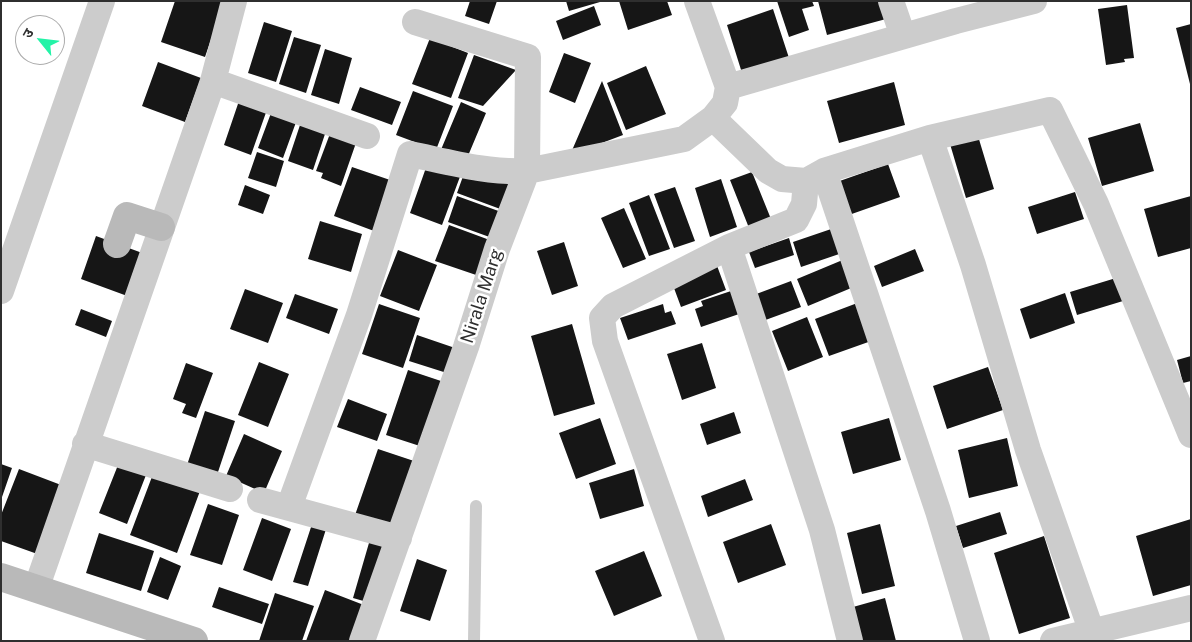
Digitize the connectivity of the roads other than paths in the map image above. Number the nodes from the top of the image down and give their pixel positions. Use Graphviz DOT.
graph roads {
  1 [pos="102,1"];
  2 [pos="234,1"];
  3 [pos="697,1"];
  4 [pos="891,1"];
  5 [pos="1034,1"];
  6 [pos="415,22"];
  7 [pos="903,36"];
  8 [pos="213,81"];
  9 [pos="728,86"];
  10 [pos="713,118"];
  11 [pos="367,136"];
  12 [pos="930,138"];
  13 [pos="527,171"];
  14 [pos="815,176"];
  15 [pos="161,227"];
  16 [pos="117,244"];
  17 [pos="728,247"];
  18 [pos="4,276"];
  19 [pos="1191,434"];
  20 [pos="85,444"];
  21 [pos="230,489"];
  22 [pos="260,500"];
  23 [pos="476,506"];
  24 [pos="289,507"];
  25 [pos="399,538"];
  26 [pos="1,577"];
  27 [pos="36,588"];
  28 [pos="1191,608"];
  29 [pos="1094,637"];
  30 [pos="194,641"];
  31 [pos="362,641"];
  32 [pos="474,641"];
  33 [pos="712,641"];
  34 [pos="850,641"];
  35 [pos="977,641"];
  36 [pos="1054,641"];
  1 -- 18 [label="street"];
  2 -- 8 [label="street"];
  3 -- 9 [label="street"];
  4 -- 7 [label="street"];
  5 -- 7 [label="street"];
  6 -- 13 [label="street, Nirala Marg"];
  7 -- 9 [label="street"];
  8 -- 11 [label="street"];
  8 -- 15 [label="street"];
  9 -- 10 [label="street"];
  10 -- 13 [label="street"];
  10 -- 14 [label="street"];
  12 -- 14 [label="street"];
  12 -- 19 [label="street"];
  12 -- 29 [label="street"];
  13 -- 24 [label="street"];
  13 -- 25 [label="street, Nirala Marg"];
  14 -- 17 [label="street"];
  14 -- 35 [label="street"];
  15 -- 16 [label="street"];
  15 -- 20 [label="street"];
  17 -- 33 [label="street"];
  17 -- 34 [label="street"];
  20 -- 21 [label="street"];
  20 -- 27 [label="street"];
  22 -- 24 [label="street"];
  23 -- 32 [label="lane"];
  24 -- 25 [label="street"];
  25 -- 31 [label="street, Nirala Marg"];
  26 -- 27 [label="street"];
  27 -- 30 [label="street"];
  28 -- 29 [label="street"];
  29 -- 36 [label="street"];
}
